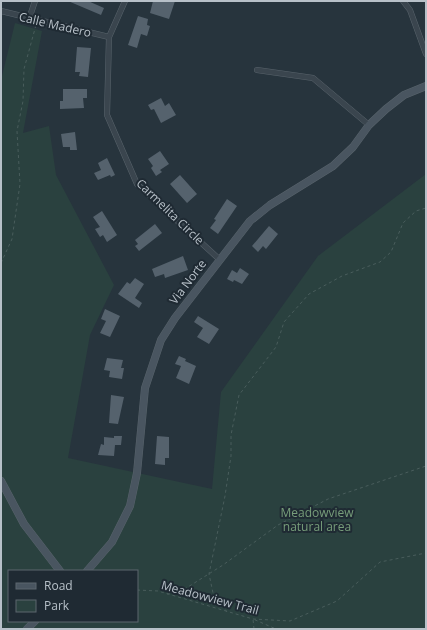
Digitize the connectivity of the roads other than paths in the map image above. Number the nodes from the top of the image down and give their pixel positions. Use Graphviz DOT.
graph roads {
  1 [pos="35,1"];
  2 [pos="125,1"];
  3 [pos="403,1"];
  4 [pos="1,11"];
  5 [pos="28,19"];
  6 [pos="108,37"];
  7 [pos="426,54"];
  8 [pos="257,70"];
  9 [pos="426,86"];
  10 [pos="369,125"];
  11 [pos="219,259"];
  12 [pos="1,481"];
  13 [pos="59,570"];
  14 [pos="88,570"];
  15 [pos="35,622"];
  16 [pos="27,629"];
  1 -- 5 [label="street"];
  2 -- 6 [label="street, Carmelita Circle"];
  3 -- 7 [label="street"];
  4 -- 5 [label="street, Calle Madero"];
  5 -- 6 [label="street, Calle Madero"];
  6 -- 11 [label="street, Carmelita Circle"];
  8 -- 10 [label="street"];
  9 -- 10 [label="street, Via Norte"];
  10 -- 11 [label="street, Via Norte"];
  11 -- 14 [label="street, Via Norte"];
  12 -- 13 [label="street"];
  15 -- 16 [label="street"];
}
